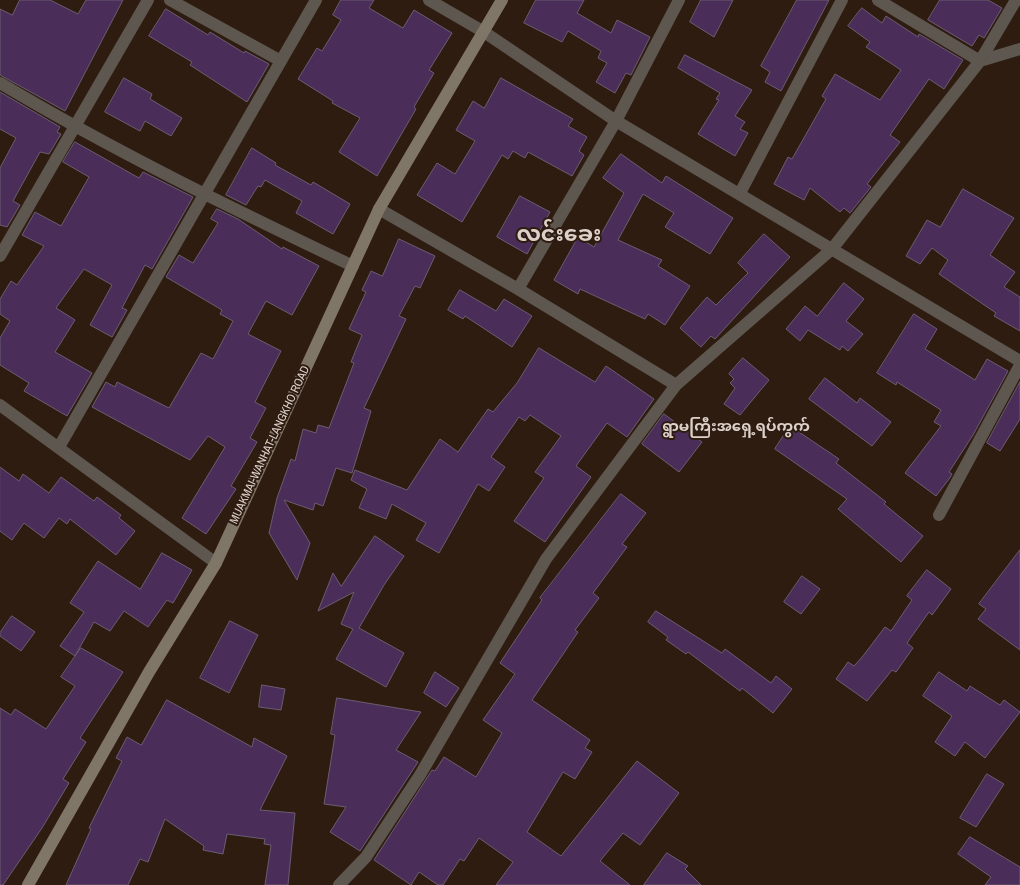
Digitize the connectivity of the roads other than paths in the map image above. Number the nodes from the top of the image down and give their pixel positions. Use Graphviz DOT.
graph roads {
  1 [pos="148,0"];
  2 [pos="170,0"];
  3 [pos="316,0"];
  4 [pos="429,0"];
  5 [pos="502,0"];
  6 [pos="679,0"];
  7 [pos="842,0"];
  8 [pos="878,0"];
  9 [pos="1016,0"];
  10 [pos="484,32"];
  11 [pos="1020,49"];
  12 [pos="281,61"];
  13 [pos="980,61"];
  14 [pos="0,83"];
  15 [pos="616,121"];
  16 [pos="73,126"];
  17 [pos="740,193"];
  18 [pos="205,195"];
  19 [pos="379,209"];
  20 [pos="832,249"];
  21 [pos="0,256"];
  22 [pos="353,266"];
  23 [pos="518,289"];
  24 [pos="1020,361"];
  25 [pos="1020,365"];
  26 [pos="676,385"];
  27 [pos="0,405"];
  28 [pos="59,447"];
  29 [pos="939,515"];
  30 [pos="216,564"];
  31 [pos="28,885"];
  32 [pos="339,885"];
  1 -- 16 [label="street"];
  2 -- 12 [label="street"];
  3 -- 12 [label="street"];
  4 -- 10 [label="street"];
  5 -- 10 [label="main road, MUAKMAI-WANHAT-LANGKHO ROAD"];
  6 -- 15 [label="street"];
  7 -- 17 [label="street"];
  8 -- 13 [label="street"];
  9 -- 13 [label="street"];
  10 -- 15 [label="street"];
  10 -- 19 [label="main road, MUAKMAI-WANHAT-LANGKHO ROAD"];
  11 -- 13 [label="street"];
  12 -- 18 [label="street"];
  13 -- 20 [label="street"];
  14 -- 16 [label="street"];
  15 -- 17 [label="street"];
  15 -- 23 [label="street"];
  16 -- 18 [label="street"];
  16 -- 21 [label="street"];
  17 -- 20 [label="street"];
  18 -- 22 [label="street"];
  18 -- 28 [label="street"];
  19 -- 22 [label="main road, MUAKMAI-WANHAT-LANGKHO ROAD"];
  19 -- 23 [label="street"];
  20 -- 24 [label="street"];
  20 -- 26 [label="street"];
  22 -- 30 [label="main road, MUAKMAI-WANHAT-LANGKHO ROAD"];
  23 -- 26 [label="street"];
  25 -- 29 [label="street"];
  26 -- 32 [label="street"];
  27 -- 28 [label="street"];
  28 -- 30 [label="street"];
  30 -- 31 [label="main road, MUAKMAI-WANHAT-LANGKHO ROAD"];
}
